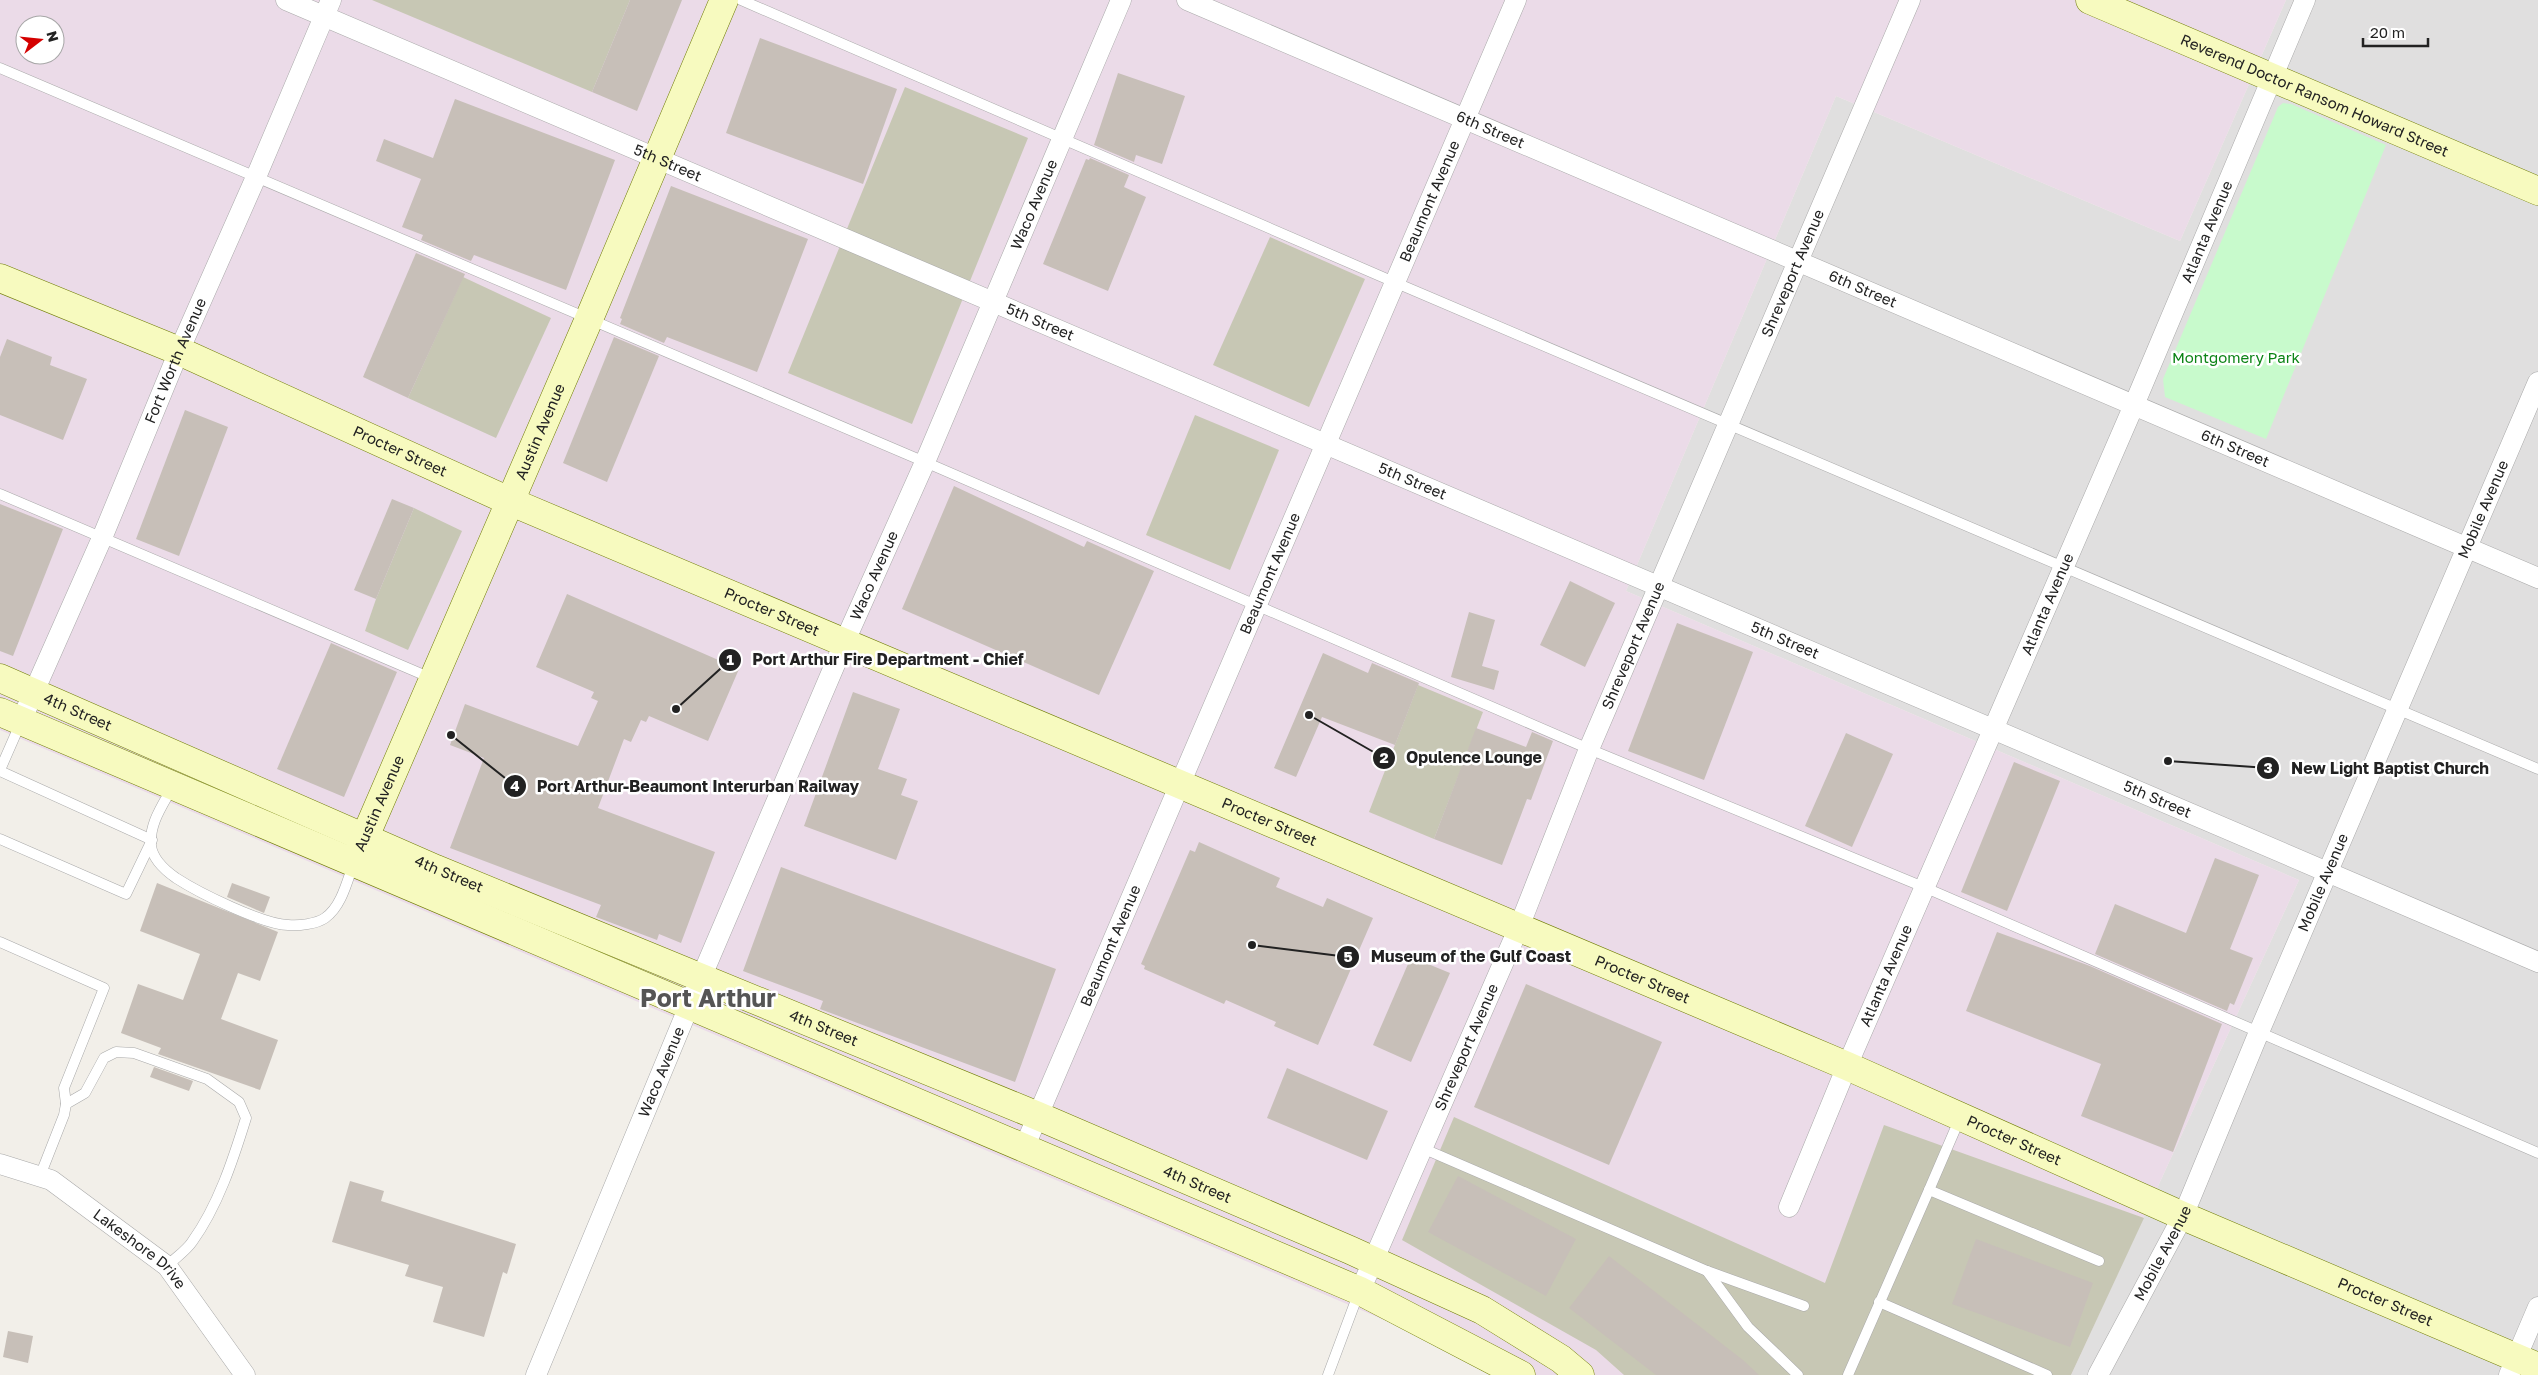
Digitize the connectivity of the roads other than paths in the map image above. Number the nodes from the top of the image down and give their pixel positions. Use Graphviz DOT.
graph roads {
  1 [pos="286,0"];
  2 [pos="724,0"];
  3 [pos="741,0"];
  4 [pos="1121,0"];
  5 [pos="1187,0"];
  6 [pos="1516,0"];
  7 [pos="1910,0"];
  8 [pos="2090,0"];
  9 [pos="2305,0"];
  10 [pos="327,8"];
  11 [pos="0,68"];
  12 [pos="2272,78"];
  13 [pos="1464,118"];
  14 [pos="1062,138"];
  15 [pos="657,159"];
  16 [pos="256,177"];
  17 [pos="2538,191"];
  18 [pos="1799,262"];
  19 [pos="0,278"];
  20 [pos="1394,282"];
  21 [pos="993,302"];
  22 [pos="590,319"];
  23 [pos="178,351"];
  24 [pos="2538,382"];
  25 [pos="2134,405"];
  26 [pos="1729,423"];
  27 [pos="1325,444"];
  28 [pos="925,462"];
  29 [pos="0,494"];
  30 [pos="509,501"];
  31 [pos="102,538"];
  32 [pos="2468,548"];
  33 [pos="2064,566"];
  34 [pos="2538,578"];
  35 [pos="1658,586"];
  36 [pos="1256,606"];
  37 [pos="845,641"];
  38 [pos="0,678"];
  39 [pos="434,679"];
  40 [pos="34,693"];
  41 [pos="2398,710"];
  42 [pos="10,716"];
  43 [pos="1993,729"];
  44 [pos="1589,749"];
  45 [pos="2538,769"];
  46 [pos="0,771"];
  47 [pos="1178,784"];
  48 [pos="173,785"];
  49 [pos="365,836"];
  50 [pos="0,839"];
  51 [pos="152,840"];
  52 [pos="354,864"];
  53 [pos="2328,872"];
  54 [pos="1926,888"];
  55 [pos="1519,927"];
  56 [pos="0,942"];
  57 [pos="2538,962"];
  58 [pos="701,978"];
  59 [pos="689,1006"];
  60 [pos="2259,1032"];
  61 [pos="1847,1066"];
  62 [pos="66,1104"];
  63 [pos="1038,1116"];
  64 [pos="1960,1118"];
  65 [pos="1024,1148"];
  66 [pos="1422,1148"];
  67 [pos="2538,1153"];
  68 [pos="0,1164"];
  69 [pos="40,1176"];
  70 [pos="1929,1190"];
  71 [pos="1789,1207"];
  72 [pos="2183,1216"];
  73 [pos="1373,1260"];
  74 [pos="2099,1261"];
  75 [pos="167,1266"];
  76 [pos="1707,1271"];
  77 [pos="1360,1291"];
  78 [pos="1879,1302"];
  79 [pos="1804,1306"];
  80 [pos="2538,1308"];
  81 [pos="2521,1367"];
  82 [pos="245,1375"];
  83 [pos="536,1375"];
  84 [pos="1328,1375"];
  85 [pos="1521,1375"];
  86 [pos="1580,1375"];
  87 [pos="1798,1375"];
  88 [pos="1848,1375"];
  89 [pos="2046,1375"];
  90 [pos="2098,1375"];
  1 -- 10 [label="street, 5th Street"];
  2 -- 15 [label="street, Austin Avenue"];
  3 -- 14 [label="lane"];
  4 -- 14 [label="street, Waco Avenue"];
  5 -- 13 [label="street, 6th Street"];
  6 -- 13 [label="street, Beaumont Avenue"];
  7 -- 18 [label="street, Shreveport Avenue"];
  8 -- 12 [label="street, Reverend Doctor Ransom Howard Street"];
  9 -- 12 [label="street, Atlanta Avenue"];
  10 -- 15 [label="street, 5th Street"];
  10 -- 16 [label="street, Fort Worth Avenue"];
  11 -- 16 [label="lane"];
  12 -- 17 [label="street, Reverend Doctor Ransom Howard Street"];
  12 -- 25 [label="street, Atlanta Avenue"];
  13 -- 18 [label="street, 6th Street"];
  13 -- 20 [label="street, Beaumont Avenue"];
  14 -- 20 [label="lane"];
  14 -- 21 [label="street, Waco Avenue"];
  15 -- 21 [label="street, 5th Street"];
  15 -- 22 [label="street, Austin Avenue"];
  16 -- 22 [label="lane"];
  16 -- 23 [label="street, Fort Worth Avenue"];
  18 -- 25 [label="street, 6th Street"];
  18 -- 26 [label="street, Shreveport Avenue"];
  19 -- 23 [label="street, Procter Street"];
  20 -- 26 [label="lane"];
  20 -- 27 [label="street, Beaumont Avenue"];
  21 -- 27 [label="street, 5th Street"];
  21 -- 28 [label="street, Waco Avenue"];
  22 -- 28 [label="lane"];
  22 -- 30 [label="street, Austin Avenue"];
  23 -- 30 [label="street, Procter Street"];
  23 -- 31 [label="street, Fort Worth Avenue"];
  24 -- 32 [label="street, Mobile Avenue"];
  25 -- 32 [label="street, 6th Street"];
  25 -- 33 [label="street, Atlanta Avenue"];
  26 -- 33 [label="lane"];
  26 -- 35 [label="street, Shreveport Avenue"];
  27 -- 35 [label="street, 5th Street"];
  27 -- 36 [label="street, Beaumont Avenue"];
  28 -- 36 [label="lane"];
  28 -- 37 [label="street, Waco Avenue"];
  29 -- 31 [label="lane"];
  30 -- 37 [label="street, Procter Street"];
  30 -- 39 [label="street, Austin Avenue"];
  31 -- 39 [label="lane"];
  31 -- 40 [label="street, Fort Worth Avenue"];
  32 -- 34 [label="street, 6th Street"];
  32 -- 41 [label="street, Mobile Avenue"];
  33 -- 41 [label="lane"];
  33 -- 43 [label="street, Atlanta Avenue"];
  35 -- 43 [label="street, 5th Street"];
  35 -- 44 [label="street, Shreveport Avenue"];
  36 -- 44 [label="lane"];
  36 -- 47 [label="street, Beaumont Avenue"];
  37 -- 47 [label="street, Procter Street"];
  37 -- 58 [label="street, Waco Avenue"];
  38 -- 40 [label="street, 4th Street"];
  39 -- 49 [label="street, Austin Avenue"];
  40 -- 42 [label="street, Fort Worth Avenue"];
  40 -- 49 [label="street, 4th Street"];
  41 -- 45 [label="lane"];
  41 -- 53 [label="street, Mobile Avenue"];
  42 -- 46 [label="lane"];
  42 -- 48 [label="street, 4th Street"];
  43 -- 53 [label="street, 5th Street"];
  43 -- 54 [label="street, Atlanta Avenue"];
  44 -- 54 [label="lane"];
  44 -- 55 [label="street, Shreveport Avenue"];
  46 -- 51 [label="lane"];
  47 -- 55 [label="street, Procter Street"];
  47 -- 63 [label="street, Beaumont Avenue"];
  48 -- 51 [label="lane"];
  48 -- 52 [label="street, 4th Street"];
  49 -- 52 [label="street, Austin Avenue"];
  49 -- 58 [label="street, 4th Street"];
  50 -- 51 [label="lane"];
  51 -- 52 [label="lane"];
  52 -- 59 [label="street, 4th Street"];
  53 -- 57 [label="street, 5th Street"];
  53 -- 60 [label="street, Mobile Avenue"];
  54 -- 60 [label="lane"];
  54 -- 61 [label="street, Atlanta Avenue"];
  55 -- 61 [label="street, Procter Street"];
  55 -- 66 [label="street, Shreveport Avenue"];
  56 -- 62 [label="lane"];
  58 -- 59 [label="street, Waco Avenue"];
  58 -- 63 [label="street, 4th Street"];
  59 -- 65 [label="street, 4th Street"];
  59 -- 83 [label="street, Waco Avenue"];
  60 -- 67 [label="lane"];
  60 -- 72 [label="street, Mobile Avenue"];
  61 -- 64 [label="street, Procter Street"];
  61 -- 71 [label="street, Atlanta Avenue"];
  62 -- 69 [label="lane"];
  62 -- 75 [label="lane"];
  63 -- 65 [label="street, Beaumont Avenue"];
  63 -- 73 [label="street, 4th Street"];
  64 -- 70 [label="lane"];
  64 -- 72 [label="street, Procter Street"];
  65 -- 77 [label="street, 4th Street"];
  66 -- 73 [label="street, Shreveport Avenue"];
  66 -- 76 [label="lane"];
  68 -- 69 [label="street, Lakeshore Drive"];
  69 -- 75 [label="street, Lakeshore Drive"];
  70 -- 74 [label="lane"];
  70 -- 78 [label="lane"];
  72 -- 81 [label="street, Procter Street"];
  72 -- 90 [label="street, Mobile Avenue"];
  73 -- 77 [label="street, Shreveport Avenue"];
  73 -- 86 [label="street, 4th Street"];
  75 -- 82 [label="street, Lakeshore Drive"];
  76 -- 79 [label="lane"];
  76 -- 87 [label="lane"];
  77 -- 84 [label="lane"];
  77 -- 85 [label="street, 4th Street"];
  78 -- 88 [label="lane"];
  78 -- 89 [label="lane"];
  80 -- 81 [label="street"];
}
